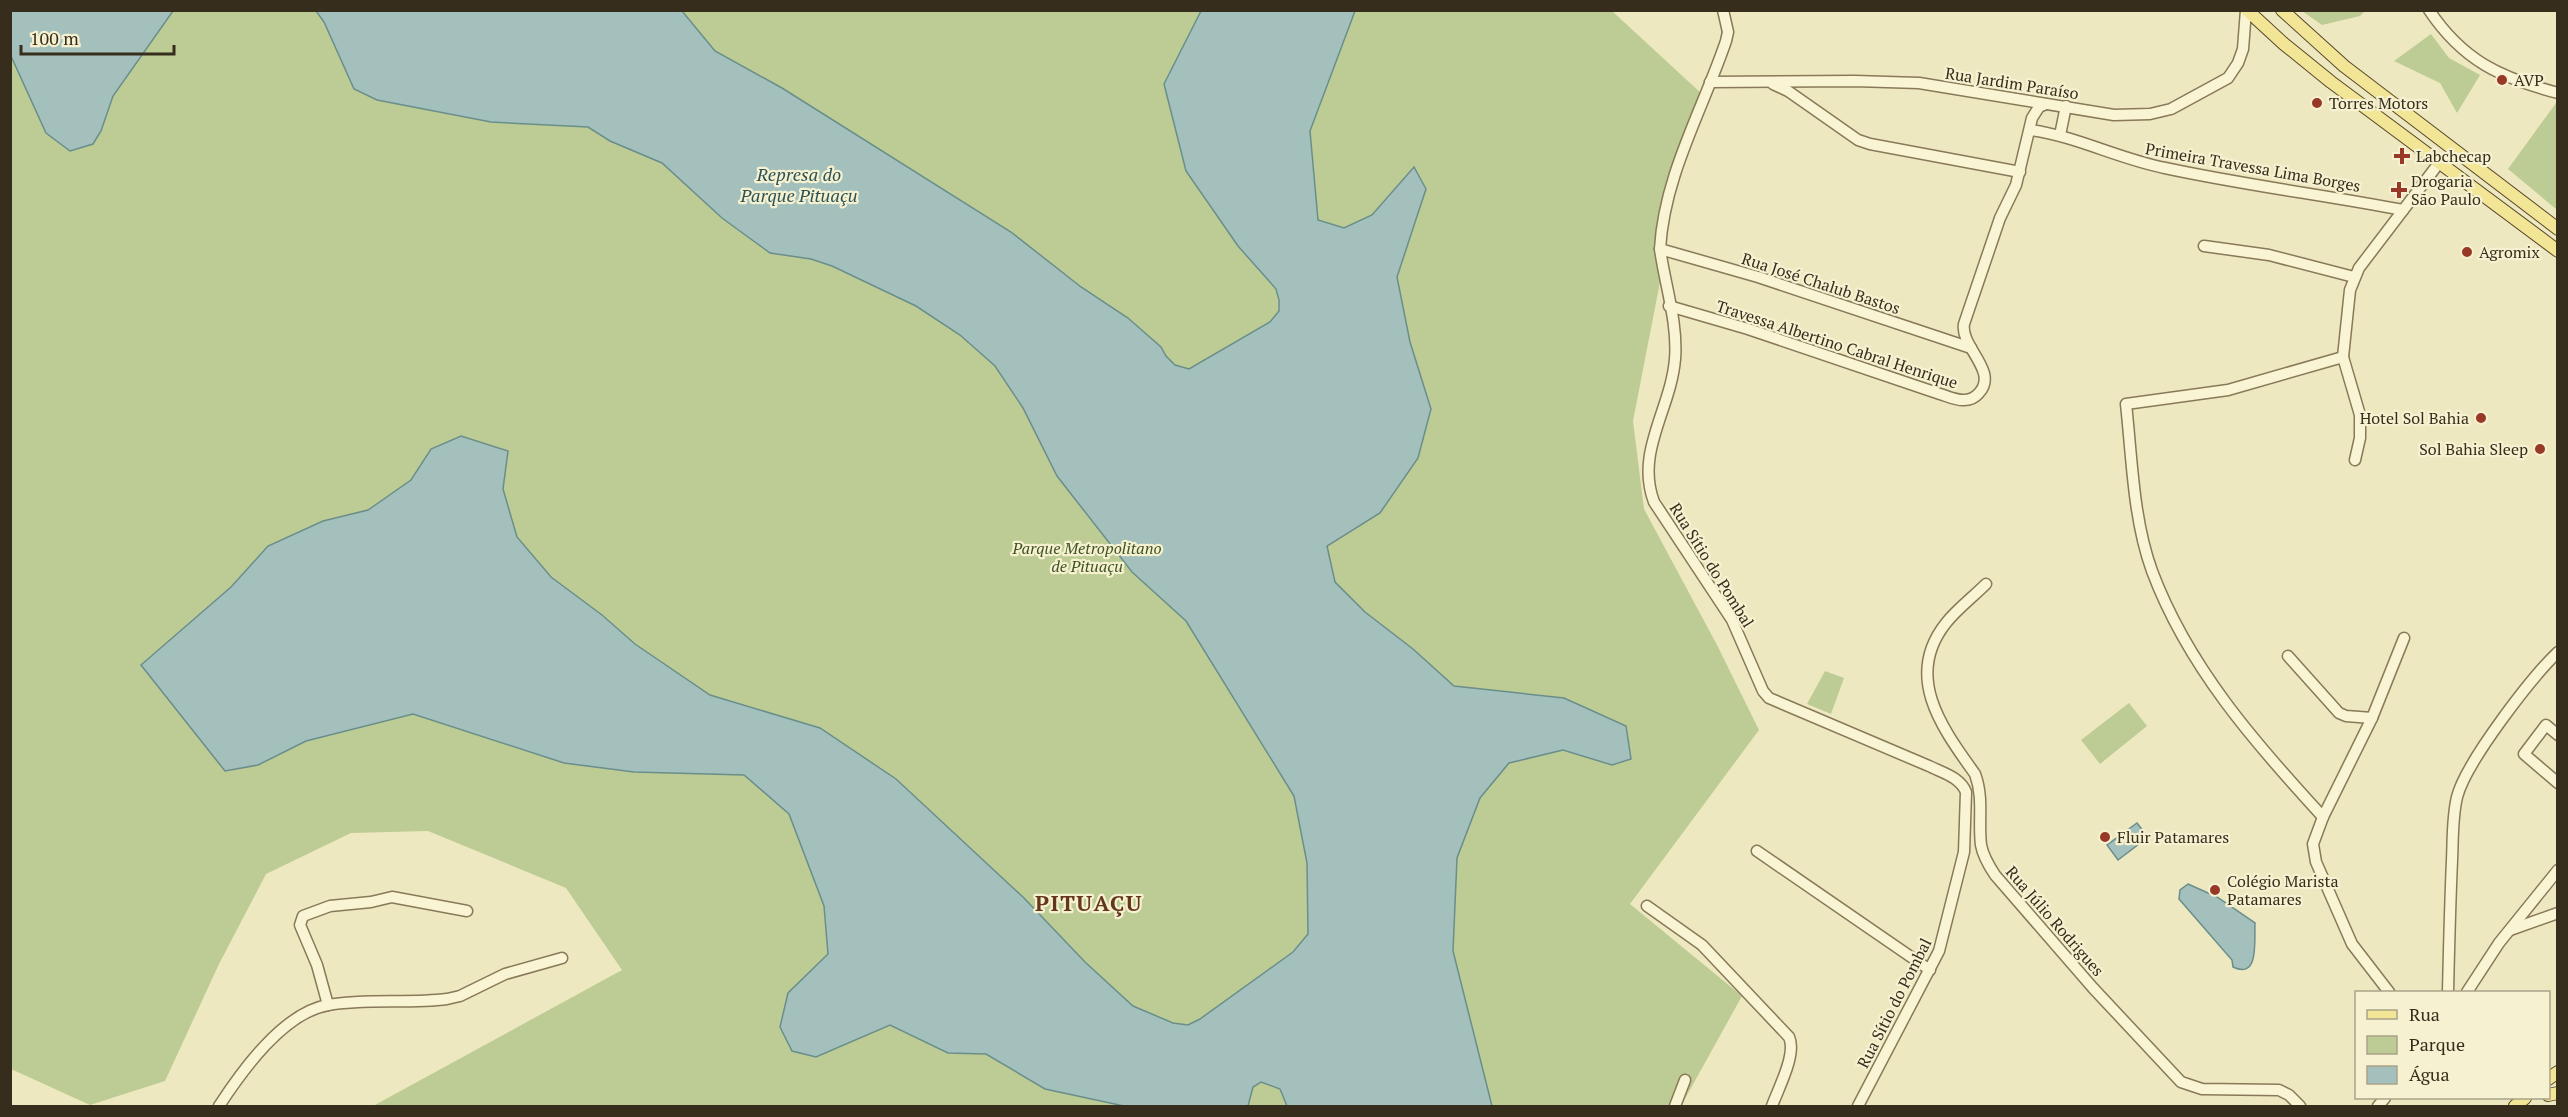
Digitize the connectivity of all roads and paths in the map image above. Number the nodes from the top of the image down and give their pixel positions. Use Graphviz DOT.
graph roads {
  1 [pos="2246,10"];
  2 [pos="2282,10"];
  3 [pos="2429,10"];
  4 [pos="1722,11"];
  5 [pos="1710,82"];
  6 [pos="1770,82"];
  7 [pos="2558,93"];
  8 [pos="2046,104"];
  9 [pos="2066,106"];
  10 [pos="2030,130"];
  11 [pos="2060,135"];
  12 [pos="2439,163"];
  13 [pos="2020,172"];
  14 [pos="2403,210"];
  15 [pos="2558,229"];
  16 [pos="2204,246"];
  17 [pos="1660,249"];
  18 [pos="2558,251"];
  19 [pos="2354,277"];
  20 [pos="1670,306"];
  21 [pos="1971,348"];
  22 [pos="2343,357"];
  23 [pos="2355,460"];
  24 [pos="1986,584"];
  25 [pos="2404,638"];
  26 [pos="2558,652"];
  27 [pos="2288,656"];
  28 [pos="2372,718"];
  29 [pos="2558,735"];
  30 [pos="2558,783"];
  31 [pos="2324,817"];
  32 [pos="1757,851"];
  33 [pos="2558,870"];
  34 [pos="1647,906"];
  35 [pos="467,911"];
  36 [pos="2558,913"];
  37 [pos="2510,930"];
  38 [pos="562,958"];
  39 [pos="1930,970"];
  40 [pos="2387,991"];
  41 [pos="2448,991"];
  42 [pos="2468,991"];
  43 [pos="328,1005"];
  44 [pos="1686,1080"];
  45 [pos="219,1107"];
  46 [pos="1675,1107"];
  47 [pos="1772,1107"];
  48 [pos="1858,1107"];
  49 [pos="2300,1107"];
  1 -- 9 [label="street, Rua Jardim Paraíso"];
  1 -- 12 [label="main road"];
  2 -- 15 [label="main road"];
  3 -- 7 [label="street"];
  4 -- 5 [label="street, Rua Sítio do Pombal"];
  5 -- 6 [label="street, Rua Jardim Paraíso"];
  5 -- 17 [label="street, Rua Sítio do Pombal"];
  6 -- 8 [label="street, Rua Jardim Paraíso"];
  6 -- 13 [label="street"];
  8 -- 9 [label="street, Rua Jardim Paraíso"];
  8 -- 10 [label="street"];
  9 -- 11 [label="street"];
  10 -- 11 [label="street, Primeira Travessa Lima Borges"];
  10 -- 13 [label="street"];
  11 -- 14 [label="street, Primeira Travessa Lima Borges"];
  12 -- 14 [label="street"];
  12 -- 18 [label="main road"];
  13 -- 21 [label="street"];
  14 -- 19 [label="street"];
  16 -- 19 [label="street"];
  17 -- 20 [label="street, Rua Sítio do Pombal"];
  17 -- 21 [label="street, Rua José Chalub Bastos"];
  19 -- 22 [label="street"];
  20 -- 21 [label="street, Travessa Albertino Cabral Henrique"];
  20 -- 39 [label="street, Rua Sítio do Pombal"];
  22 -- 23 [label="street"];
  22 -- 31 [label="street"];
  24 -- 49 [label="street, Rua Júlio Rodrigues"];
  25 -- 28 [label="street"];
  26 -- 41 [label="street"];
  27 -- 28 [label="street"];
  28 -- 31 [label="street"];
  29 -- 30 [label="street"];
  31 -- 40 [label="street"];
  32 -- 39 [label="street"];
  33 -- 37 [label="street"];
  34 -- 47 [label="street"];
  35 -- 43 [label="street"];
  36 -- 37 [label="street"];
  37 -- 42 [label="street"];
  38 -- 43 [label="street"];
  39 -- 48 [label="street, Rua Sítio do Pombal"];
  43 -- 45 [label="street"];
  44 -- 46 [label="street"];
}
